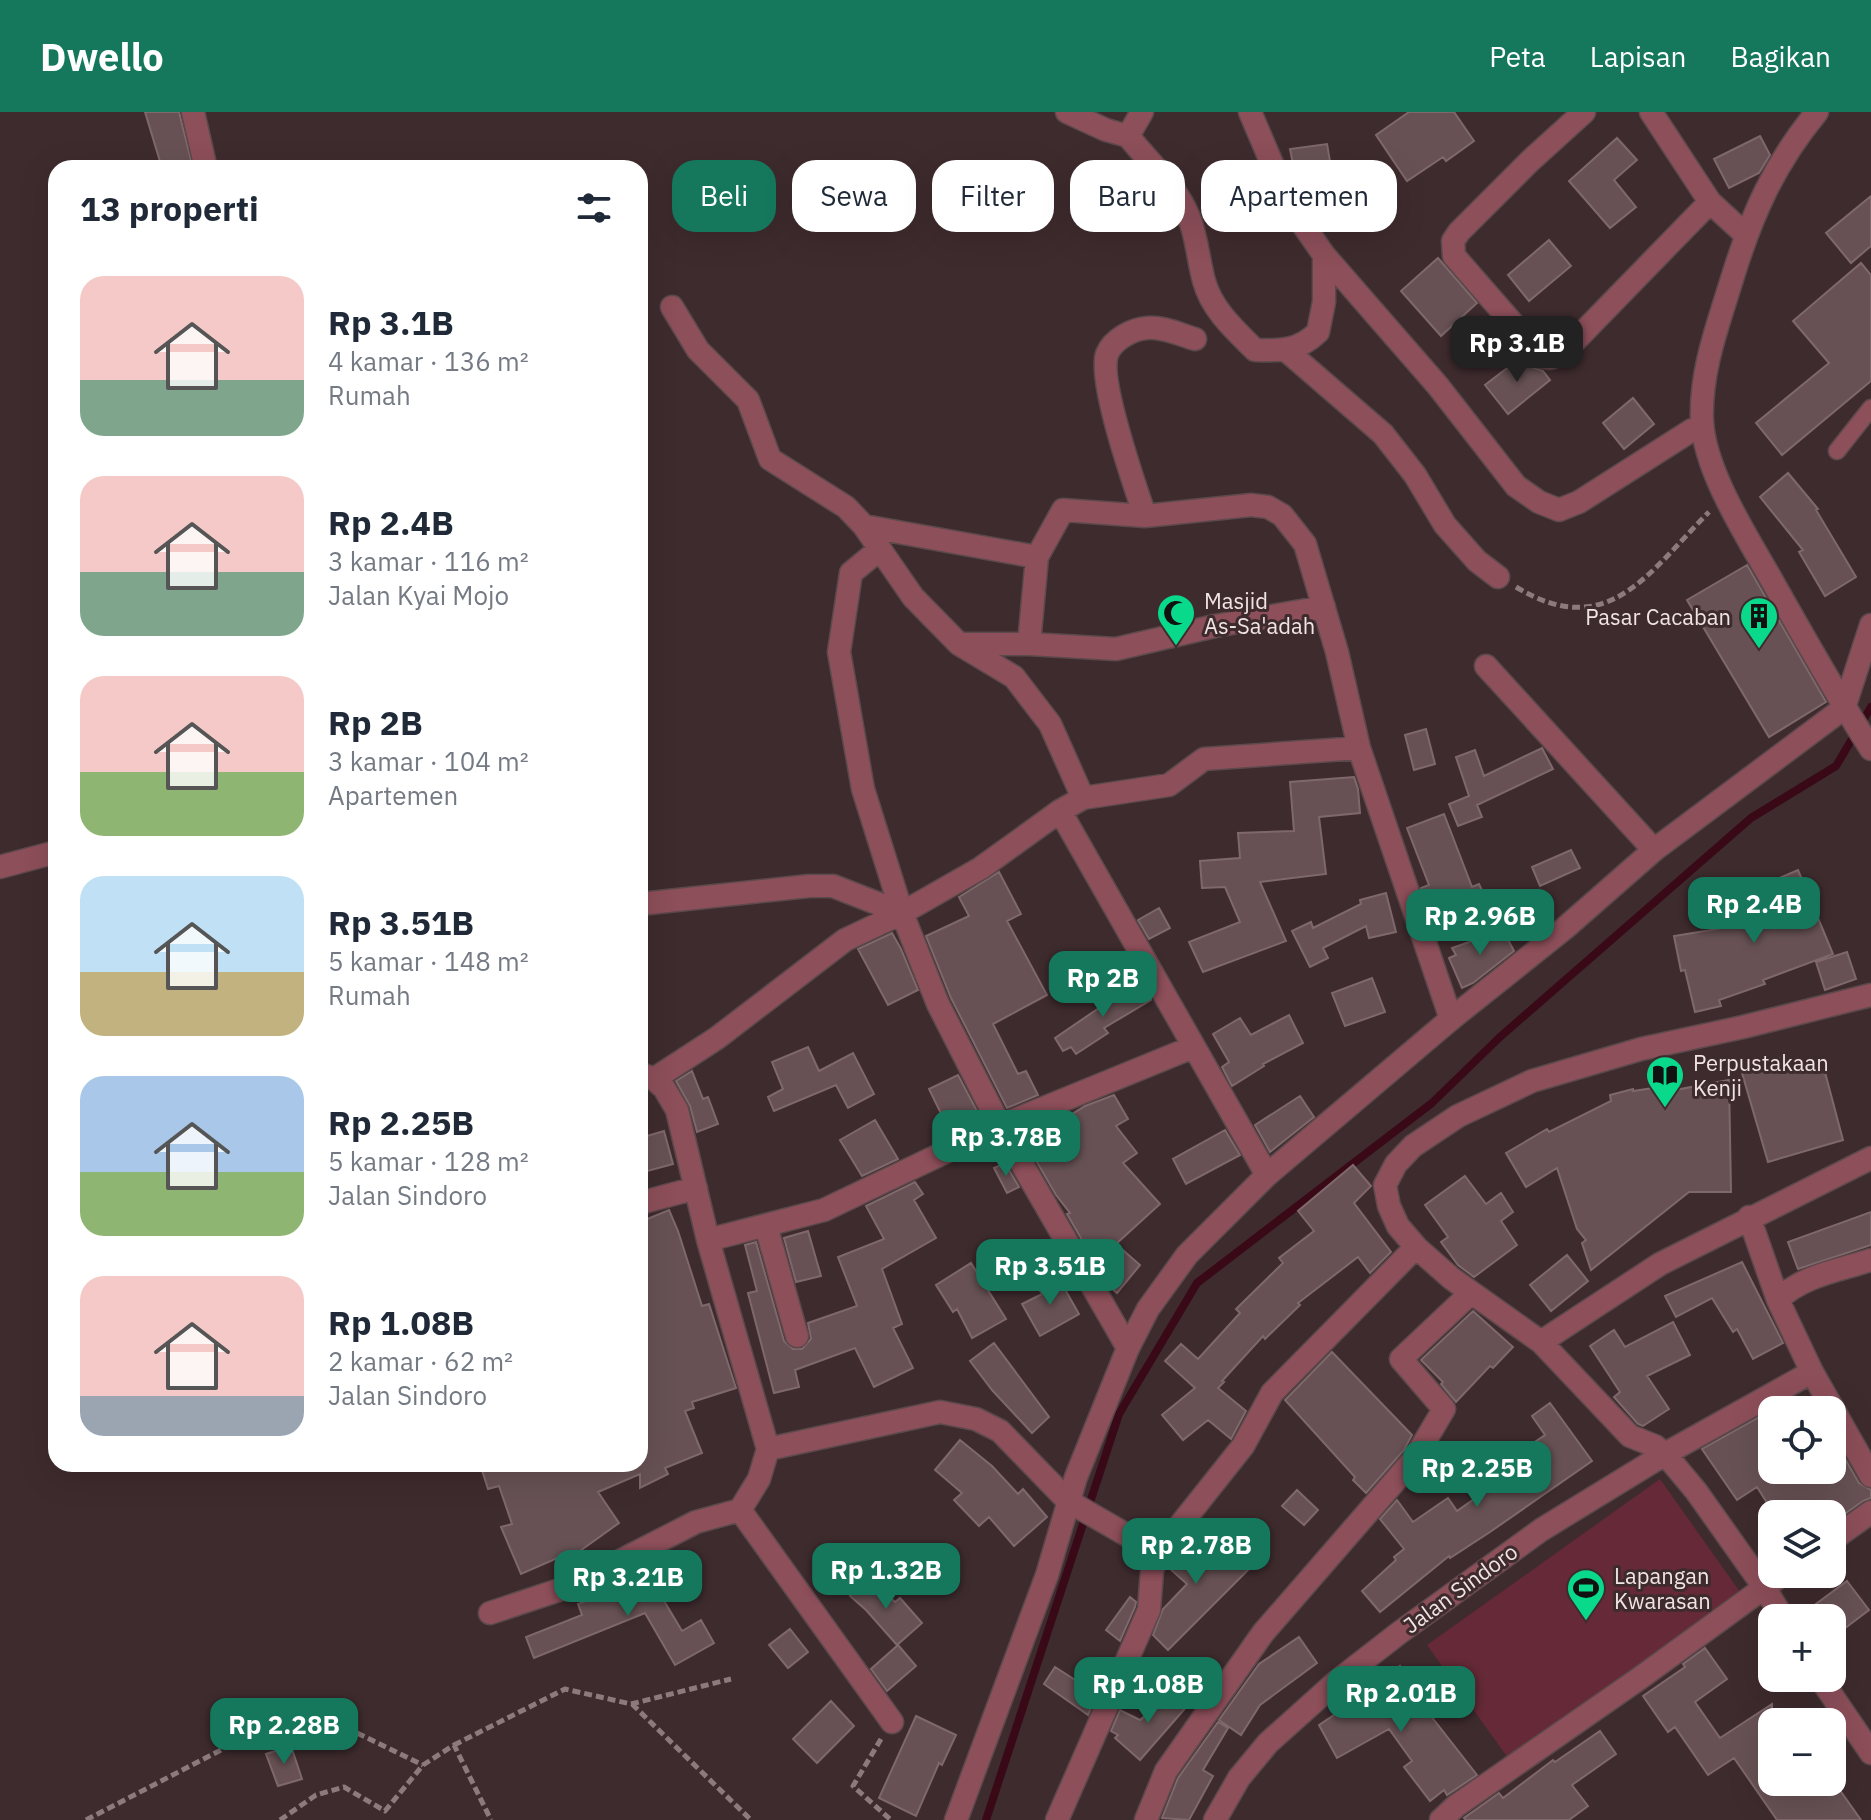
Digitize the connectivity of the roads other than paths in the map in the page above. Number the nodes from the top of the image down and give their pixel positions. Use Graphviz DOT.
graph roads {
  1 [pos="193,112"];
  2 [pos="1067,112"];
  3 [pos="1142,112"];
  4 [pos="1250,112"];
  5 [pos="1584,112"];
  6 [pos="1651,112"];
  7 [pos="1817,112"];
  8 [pos="1128,136"];
  9 [pos="204,160"];
  10 [pos="1710,202"];
  11 [pos="1746,235"];
  12 [pos="1324,255"];
  13 [pos="672,307"];
  14 [pos="1195,339"];
  15 [pos="1287,351"];
  16 [pos="1871,408"];
  17 [pos="1692,430"];
  18 [pos="1837,451"];
  19 [pos="1145,516"];
  20 [pos="864,526"];
  21 [pos="880,549"];
  22 [pos="1037,557"];
  23 [pos="1498,577"];
  24 [pos="1324,607"];
  25 [pos="1871,625"];
  26 [pos="959,644"];
  27 [pos="1029,644"];
  28 [pos="1486,666"];
  29 [pos="1847,712"];
  30 [pos="1359,748"];
  31 [pos="1871,749"];
  32 [pos="1083,798"];
  33 [pos="1060,811"];
  34 [pos="1654,850"];
  35 [pos="48,854"];
  36 [pos="0,867"];
  37 [pos="648,903"];
  38 [pos="902,913"];
  39 [pos="1871,995"];
  40 [pos="1451,1019"];
  41 [pos="1193,1047"];
  42 [pos="648,1075"];
  43 [pos="648,1077"];
  44 [pos="1000,1126"];
  45 [pos="1871,1158"];
  46 [pos="1267,1175"];
  47 [pos="696,1188"];
  48 [pos="648,1201"];
  49 [pos="1749,1217"];
  50 [pos="766,1226"];
  51 [pos="708,1240"];
  52 [pos="1416,1247"];
  53 [pos="1871,1260"];
  54 [pos="1471,1293"];
  55 [pos="1778,1300"];
  56 [pos="797,1336"];
  57 [pos="1541,1342"];
  58 [pos="1128,1348"];
  59 [pos="1812,1372"];
  60 [pos="768,1449"];
  61 [pos="1665,1454"];
  62 [pos="1871,1476"];
  63 [pos="1080,1508"];
  64 [pos="740,1510"];
  65 [pos="1871,1512"];
  66 [pos="1846,1530"];
  67 [pos="1158,1553"];
  68 [pos="1758,1579"];
  69 [pos="1763,1588"];
  70 [pos="490,1613"];
  71 [pos="1830,1692"];
  72 [pos="892,1722"];
  73 [pos="1871,1753"];
  74 [pos="956,1820"];
  75 [pos="1057,1820"];
  76 [pos="1146,1820"];
  77 [pos="1215,1820"];
  78 [pos="1441,1820"];
  1 -- 9 [label="street"];
  2 -- 8 [label="street"];
  3 -- 8 [label="street"];
  4 -- 12 [label="street"];
  5 -- 10 [label="street"];
  6 -- 10 [label="street"];
  7 -- 11 [label="street"];
  8 -- 15 [label="street"];
  10 -- 11 [label="street"];
  11 -- 29 [label="street"];
  12 -- 15 [label="street"];
  12 -- 17 [label="street"];
  13 -- 20 [label="street"];
  14 -- 19 [label="street"];
  15 -- 23 [label="street"];
  16 -- 18 [label="lane"];
  19 -- 22 [label="street"];
  19 -- 24 [label="street"];
  20 -- 21 [label="street"];
  20 -- 22 [label="street"];
  21 -- 26 [label="street"];
  21 -- 38 [label="street"];
  22 -- 27 [label="street"];
  24 -- 27 [label="street"];
  24 -- 30 [label="street"];
  25 -- 29 [label="street"];
  26 -- 27 [label="street"];
  26 -- 32 [label="street"];
  28 -- 34 [label="street"];
  29 -- 31 [label="street"];
  29 -- 34 [label="street"];
  30 -- 32 [label="street"];
  30 -- 40 [label="street"];
  32 -- 33 [label="street"];
  33 -- 38 [label="street"];
  33 -- 41 [label="street"];
  34 -- 40 [label="street"];
  35 -- 36 [label="street"];
  37 -- 38 [label="street"];
  38 -- 42 [label="street"];
  38 -- 44 [label="street"];
  39 -- 52 [label="street"];
  40 -- 46 [label="street"];
  41 -- 44 [label="street"];
  41 -- 46 [label="street"];
  43 -- 47 [label="street"];
  44 -- 50 [label="street"];
  44 -- 58 [label="street"];
  45 -- 49 [label="street"];
  46 -- 58 [label="street"];
  47 -- 48 [label="street"];
  47 -- 51 [label="street"];
  49 -- 55 [label="street"];
  49 -- 57 [label="street"];
  50 -- 51 [label="street"];
  50 -- 56 [label="street"];
  51 -- 60 [label="street"];
  52 -- 54 [label="street"];
  52 -- 67 [label="street"];
  53 -- 55 [label="street"];
  54 -- 57 [label="street"];
  54 -- 76 [label="street"];
  55 -- 59 [label="street"];
  57 -- 61 [label="street"];
  58 -- 63 [label="street"];
  59 -- 61 [label="street, Jalan Sindoro"];
  59 -- 62 [label="street"];
  60 -- 63 [label="street"];
  60 -- 64 [label="street"];
  61 -- 68 [label="street"];
  61 -- 77 [label="street, Jalan Sindoro"];
  63 -- 67 [label="street"];
  63 -- 74 [label="street"];
  64 -- 70 [label="street"];
  64 -- 72 [label="street"];
  65 -- 66 [label="street"];
  67 -- 75 [label="street"];
  69 -- 78 [label="street"];
  71 -- 73 [label="street"];
}
